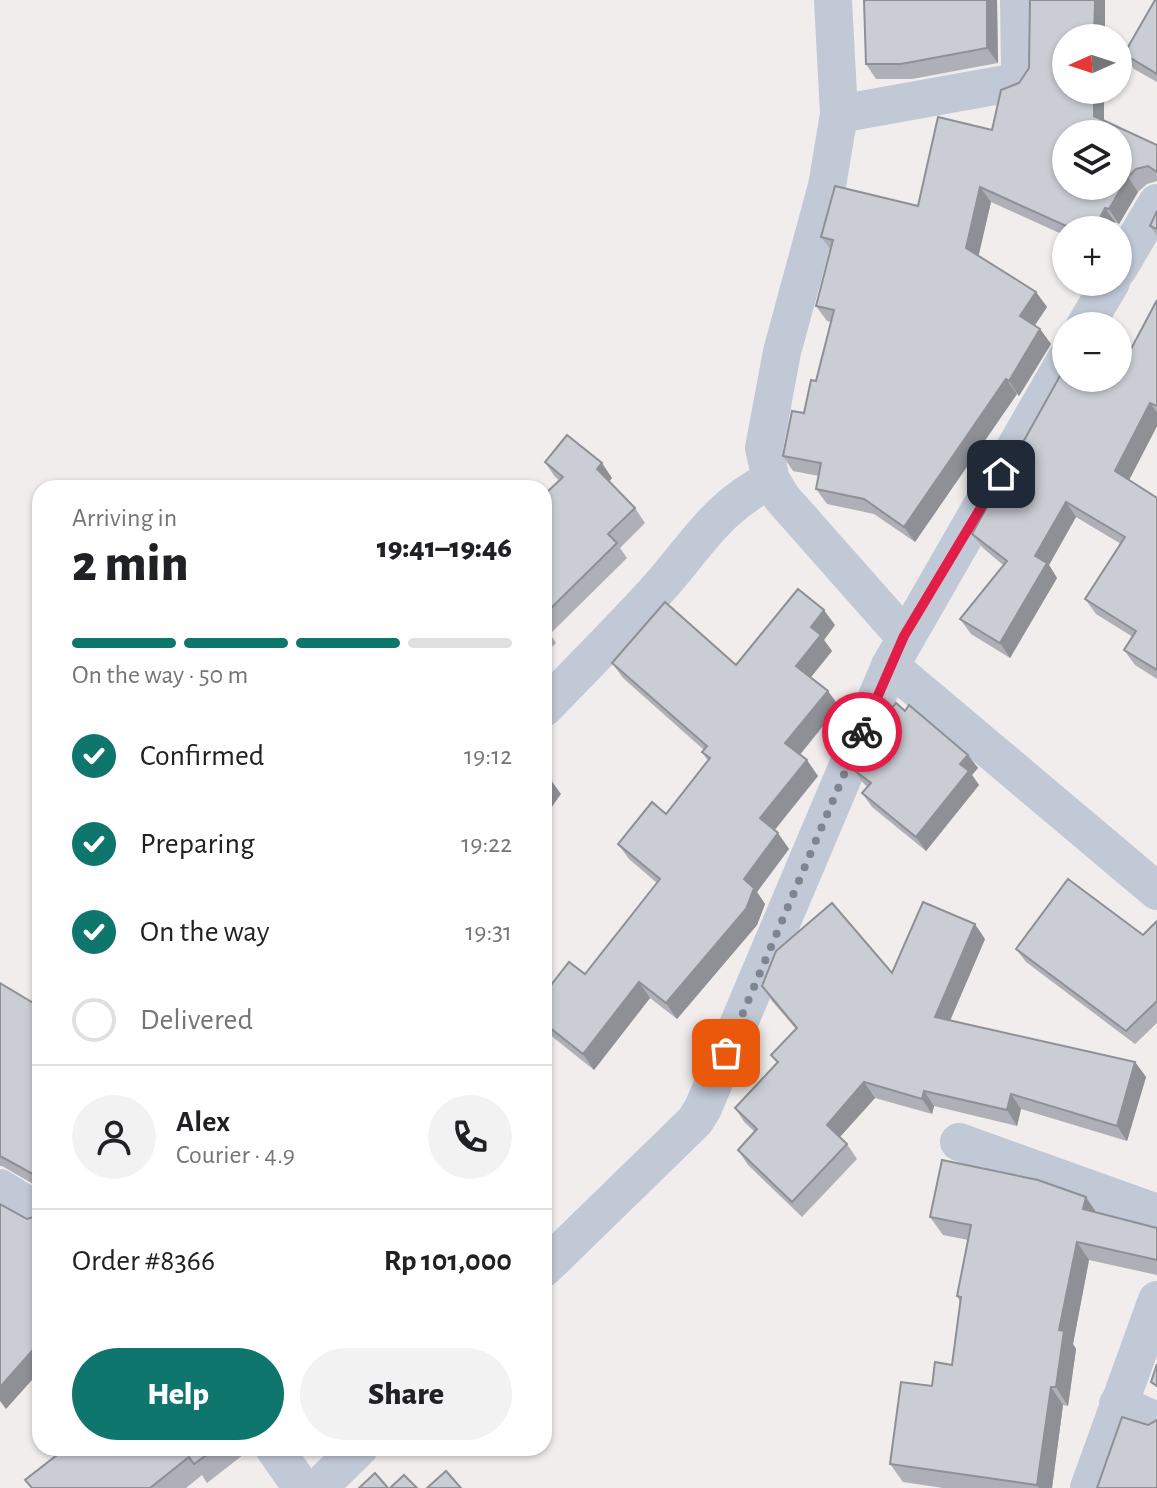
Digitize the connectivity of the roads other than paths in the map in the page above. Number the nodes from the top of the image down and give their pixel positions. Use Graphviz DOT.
graph roads {
  1 [pos="833,0"];
  2 [pos="1019,0"];
  3 [pos="839,114"];
  4 [pos="1157,203"];
  5 [pos="1132,245"];
  6 [pos="1052,383"];
  7 [pos="771,480"];
  8 [pos="897,651"];
  9 [pos="552,700"];
  10 [pos="1157,891"];
  11 [pos="959,1142"];
  12 [pos="0,1188"];
  13 [pos="32,1208"];
  14 [pos="1157,1213"];
  15 [pos="552,1260"];
  16 [pos="1157,1300"];
  17 [pos="1118,1404"];
  18 [pos="1157,1421"];
  19 [pos="280,1456"];
  20 [pos="351,1456"];
  21 [pos="302,1488"];
  22 [pos="318,1488"];
  23 [pos="1089,1488"];
  1 -- 3 [label="street"];
  2 -- 3 [label="street"];
  3 -- 7 [label="street"];
  4 -- 5 [label="street"];
  6 -- 8 [label="street"];
  7 -- 8 [label="street"];
  7 -- 9 [label="street"];
  8 -- 10 [label="street"];
  8 -- 15 [label="street"];
  11 -- 14 [label="street"];
  12 -- 13 [label="street"];
  16 -- 17 [label="street"];
  17 -- 18 [label="street"];
  17 -- 23 [label="street"];
  19 -- 21 [label="street"];
  20 -- 22 [label="street"];
}
